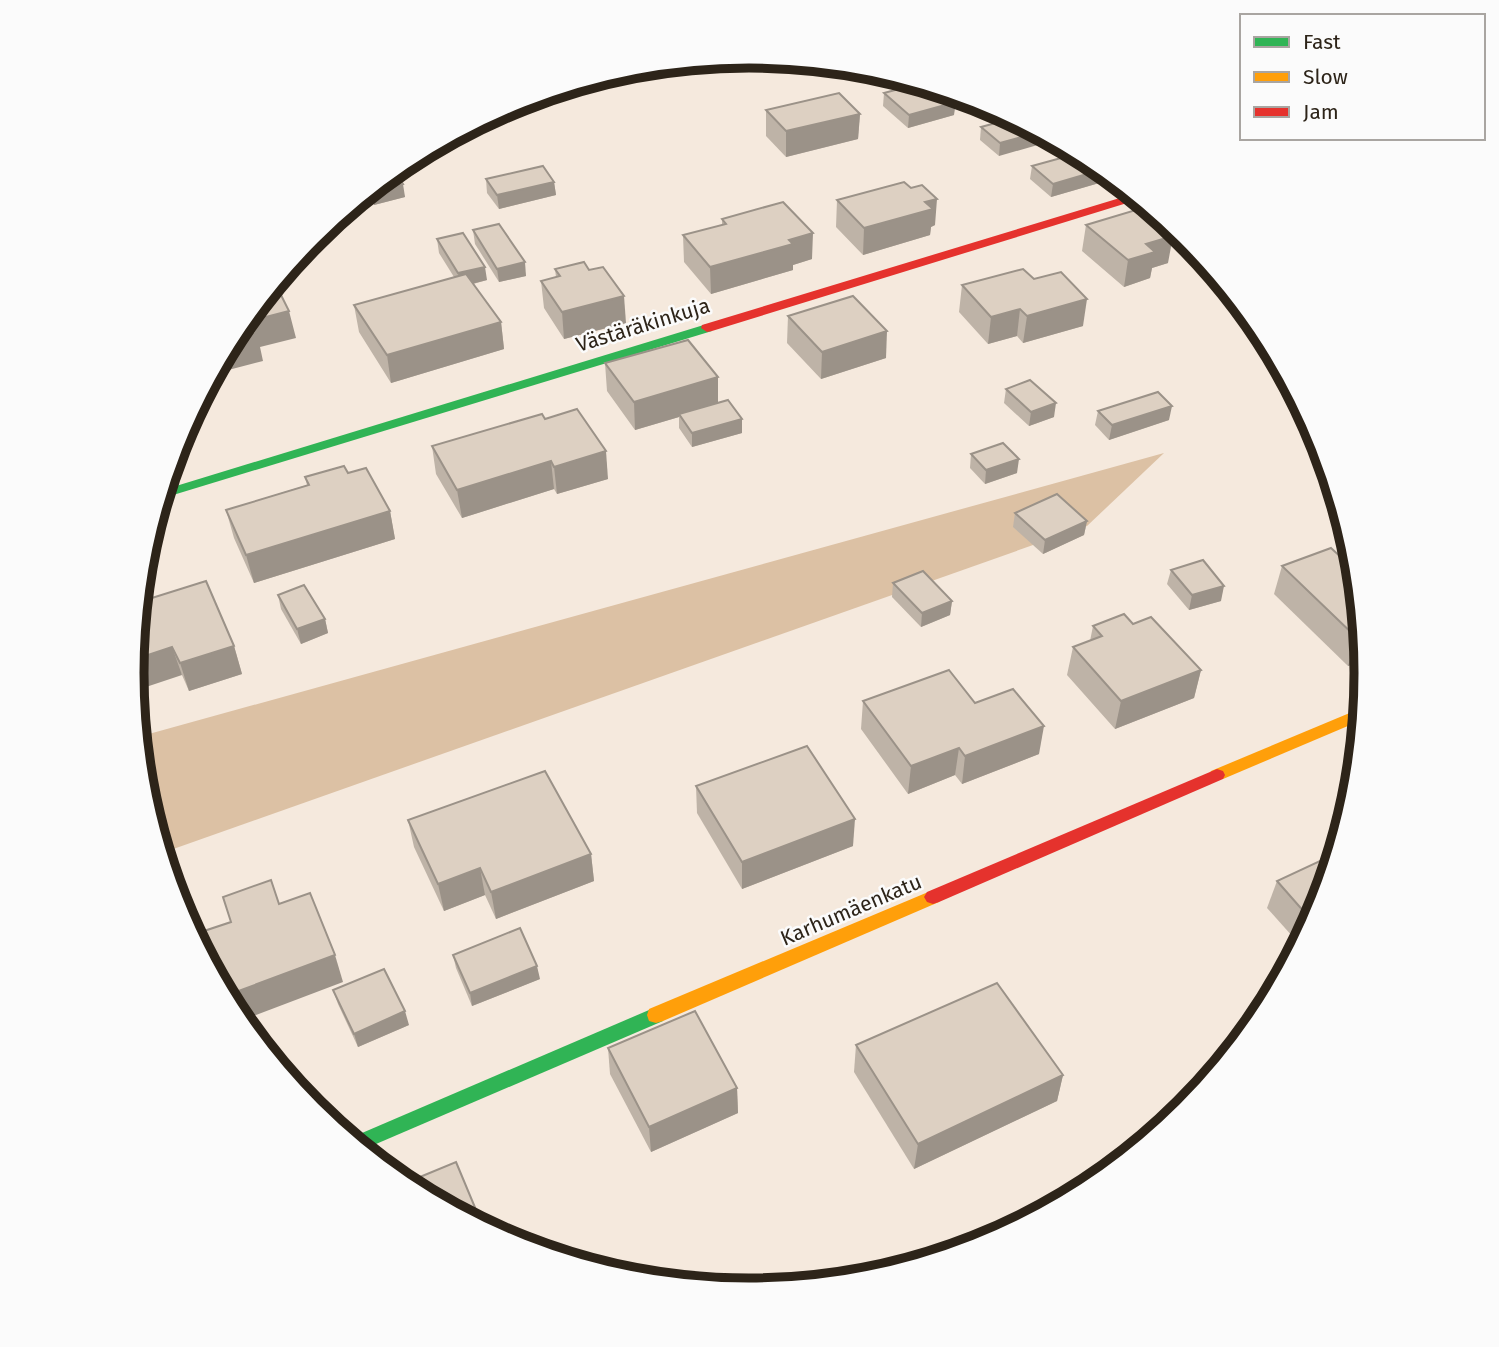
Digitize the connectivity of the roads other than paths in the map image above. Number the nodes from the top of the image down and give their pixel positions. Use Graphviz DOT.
graph roads {
  1 [pos="1126,199"];
  2 [pos="172,492"];
  3 [pos="1353,717"];
  4 [pos="364,1140"];
  1 -- 2 [label="street, Västäräkinkuja"];
  3 -- 4 [label="street, Karhumäenkatu"];
}
